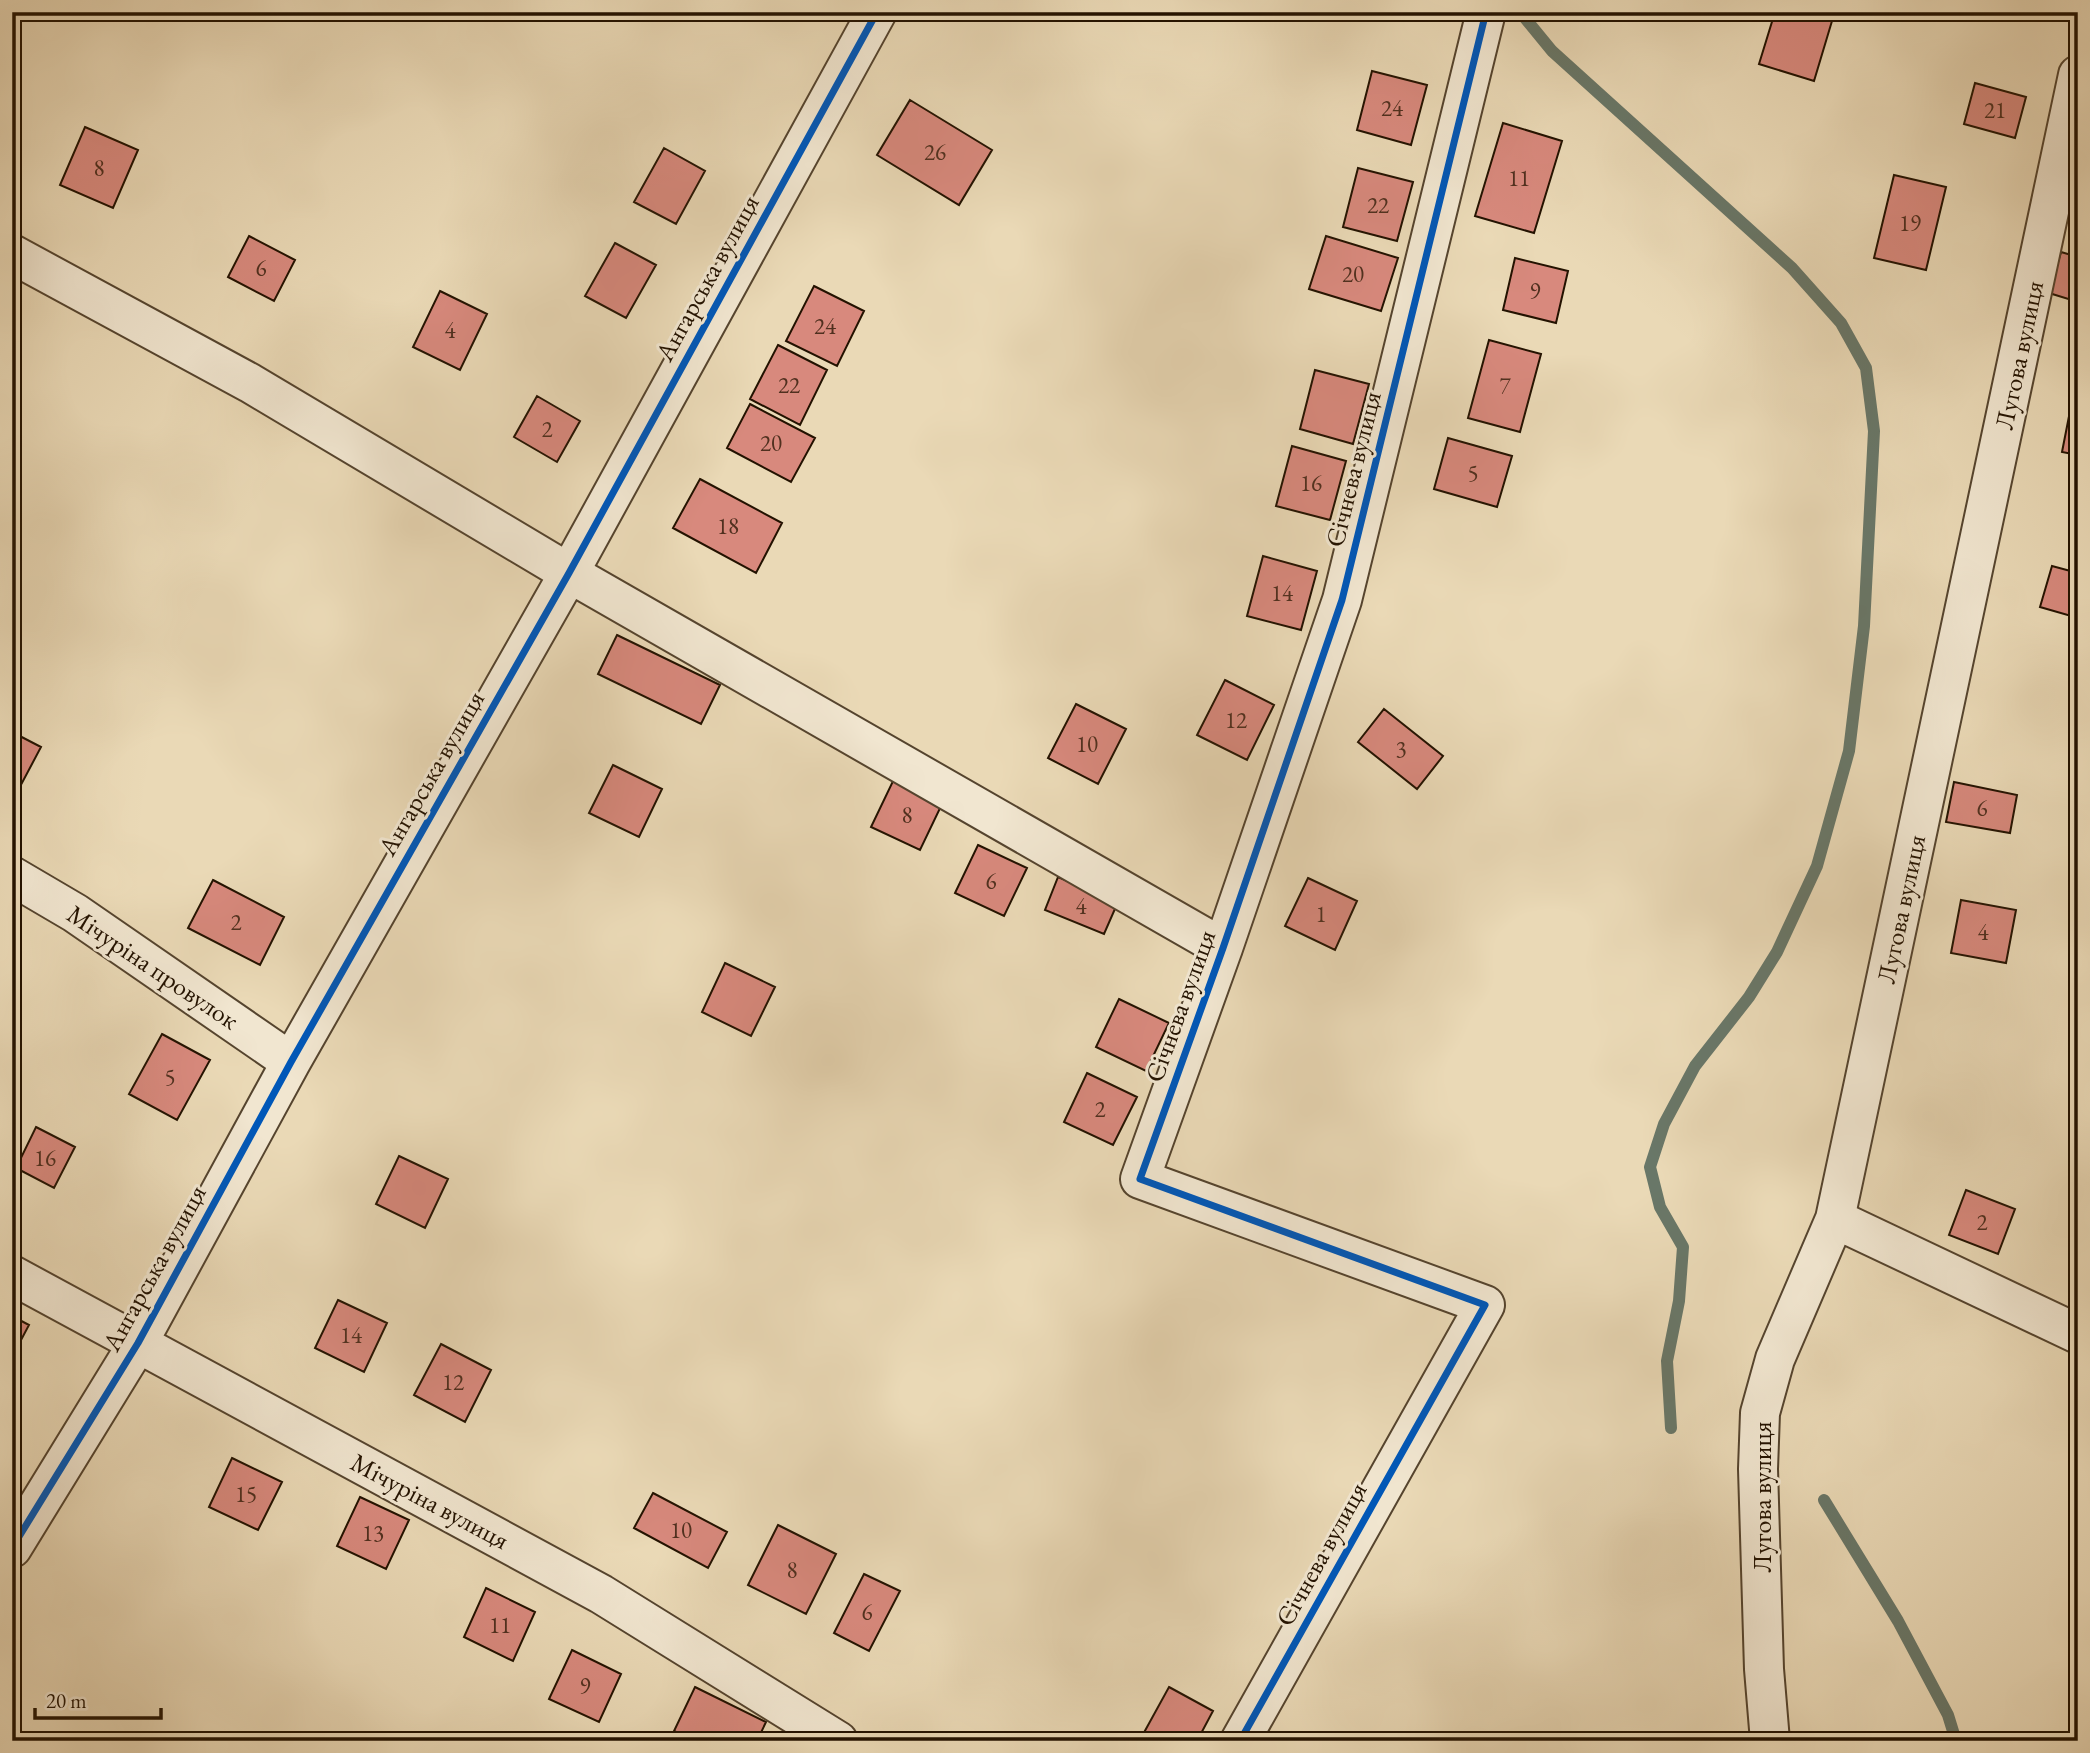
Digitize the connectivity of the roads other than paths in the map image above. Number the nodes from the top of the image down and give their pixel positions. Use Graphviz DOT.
graph roads {
  1 [pos="877,12"];
  2 [pos="1485,16"];
  3 [pos="2078,75"];
  4 [pos="12,254"];
  5 [pos="569,573"];
  6 [pos="12,876"];
  7 [pos="1223,948"];
  8 [pos="291,1062"];
  9 [pos="1835,1219"];
  10 [pos="12,1275"];
  11 [pos="2078,1334"];
  12 [pos="138,1343"];
  13 [pos="12,1548"];
  14 [pos="838,1741"];
  15 [pos="1240,1741"];
  16 [pos="1770,1741"];
  1 -- 5 [label="street, Ангарська вулиця"];
  2 -- 7 [label="street, Січнева вулиця"];
  3 -- 9 [label="street, Лугова вулиця"];
  4 -- 5 [label="street"];
  5 -- 7 [label="street"];
  5 -- 8 [label="street, Ангарська вулиця"];
  6 -- 8 [label="street, Мічуріна провулок"];
  7 -- 15 [label="street, Січнева вулиця"];
  8 -- 12 [label="street, Ангарська вулиця"];
  9 -- 11 [label="street"];
  9 -- 16 [label="street, Лугова вулиця"];
  10 -- 12 [label="street, Мічуріна вулиця"];
  12 -- 13 [label="street, Ангарська вулиця"];
  12 -- 14 [label="street, Мічуріна вулиця"];
}
